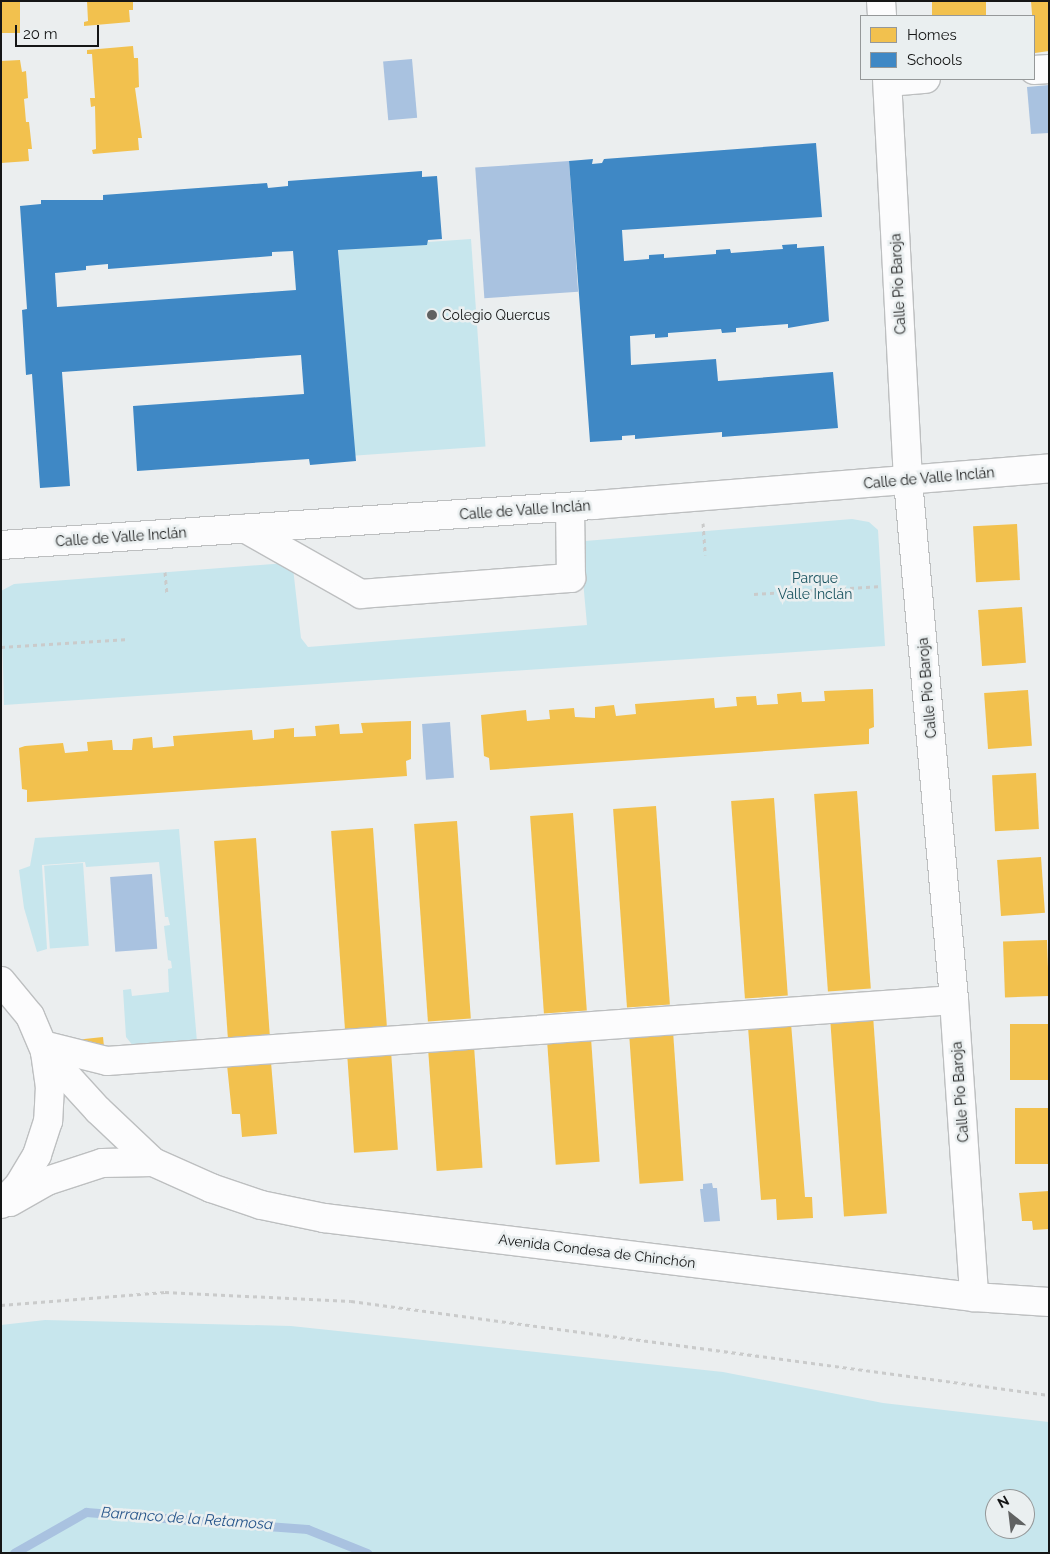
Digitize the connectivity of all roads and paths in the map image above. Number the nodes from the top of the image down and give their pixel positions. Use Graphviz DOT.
graph roads {
  1 [pos="881,1"];
  2 [pos="882,15"];
  3 [pos="1049,69"];
  4 [pos="1035,70"];
  5 [pos="888,80"];
  6 [pos="1049,468"];
  7 [pos="908,480"];
  8 [pos="570,507"];
  9 [pos="246,529"];
  10 [pos="1,545"];
  11 [pos="166,572"];
  12 [pos="882,586"];
  13 [pos="167,593"];
  14 [pos="754,594"];
  15 [pos="129,639"];
  16 [pos="1,648"];
  17 [pos="1,964"];
  18 [pos="6,986"];
  19 [pos="954,1000"];
  20 [pos="44,1048"];
  21 [pos="153,1162"];
  22 [pos="1,1206"];
  23 [pos="974,1297"];
  24 [pos="1049,1302"];
  25 [pos="1,1305"];
  26 [pos="1049,1395"];
  1 -- 2 [label="street"];
  3 -- 4 [label="street"];
  5 -- 7 [label="street, Calle Pío Baroja"];
  6 -- 7 [label="street, Calle de Valle Inclán"];
  7 -- 8 [label="street, Calle de Valle Inclán"];
  7 -- 19 [label="street, Calle Pío Baroja"];
  8 -- 9 [label="street, Calle de Valle Inclán"];
  8 -- 9 [label="street"];
  9 -- 10 [label="street, Calle de Valle Inclán"];
  11 -- 13 [label="path"];
  12 -- 14 [label="path"];
  15 -- 16 [label="path"];
  17 -- 18 [label="street"];
  18 -- 20 [label="street"];
  19 -- 20 [label="street"];
  19 -- 23 [label="street, Calle Pío Baroja"];
  20 -- 21 [label="street, Avenida Condesa de Chinchón"];
  20 -- 22 [label="street"];
  21 -- 22 [label="street, Avenida Condesa de Chinchón"];
  21 -- 23 [label="street, Avenida Condesa de Chinchón"];
  23 -- 24 [label="street, Avenida Condesa de Chinchón"];
  25 -- 26 [label="path"];
}
